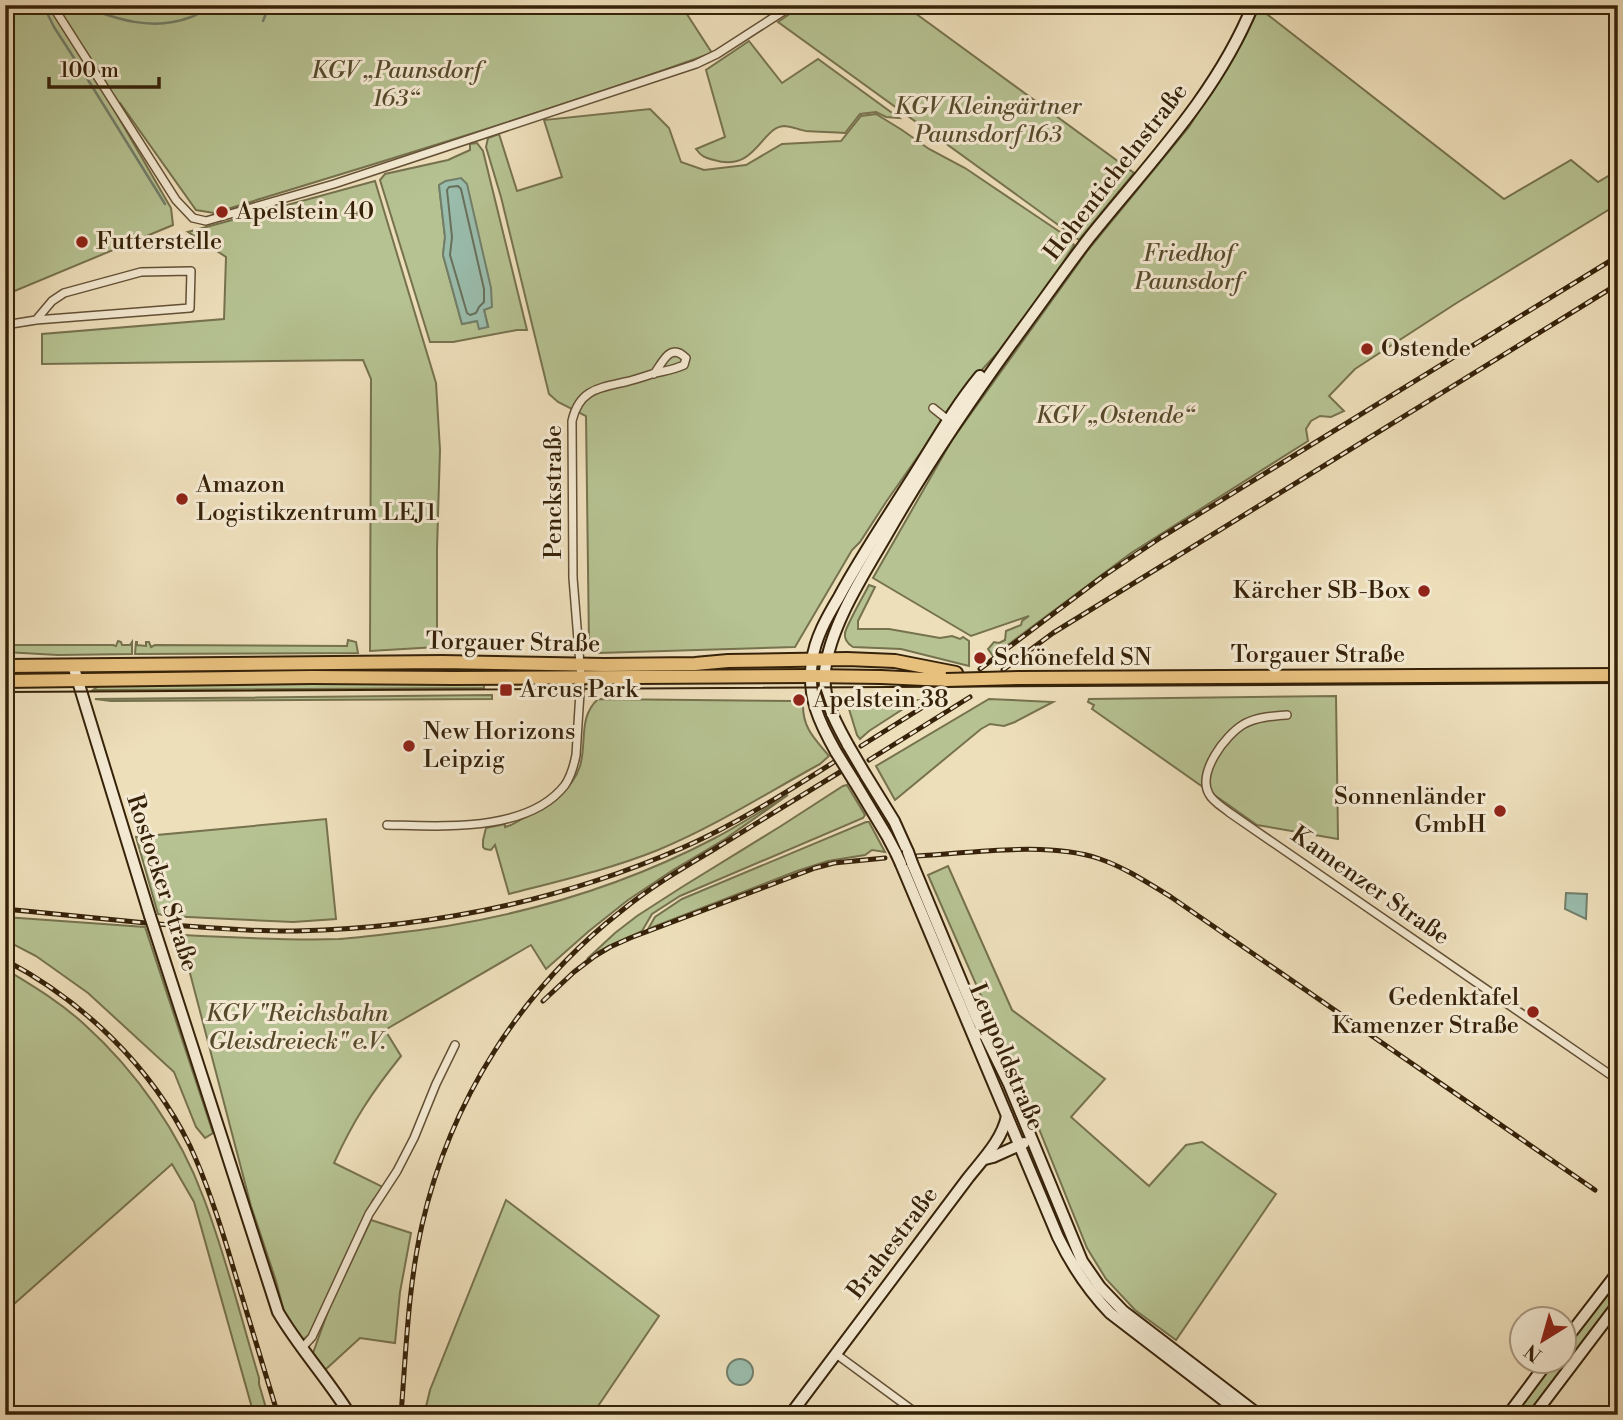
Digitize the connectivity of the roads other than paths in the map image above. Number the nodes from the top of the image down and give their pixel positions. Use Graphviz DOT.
graph roads {
  1 [pos="52,5"];
  2 [pos="793,5"];
  3 [pos="1253,5"];
  4 [pos="36,320"];
  5 [pos="5,326"];
  6 [pos="1000,358"];
  7 [pos="654,374"];
  8 [pos="933,408"];
  9 [pos="948,420"];
  10 [pos="812,659"];
  11 [pos="827,659"];
  12 [pos="73,665"];
  13 [pos="5,666"];
  14 [pos="581,671"];
  15 [pos="1618,675"];
  16 [pos="811,676"];
  17 [pos="825,676"];
  18 [pos="951,677"];
  19 [pos="5,681"];
  20 [pos="77,681"];
  21 [pos="1287,715"];
  22 [pos="387,825"];
  23 [pos="904,858"];
  24 [pos="455,1045"];
  25 [pos="1618,1080"];
  26 [pos="1007,1116"];
  27 [pos="1030,1136"];
  28 [pos="1018,1141"];
  29 [pos="987,1155"];
  30 [pos="1618,1272"];
  31 [pos="1618,1304"];
  32 [pos="1578,1323"];
  33 [pos="302,1348"];
  34 [pos="836,1354"];
  35 [pos="1539,1374"];
  36 [pos="350,1415"];
  37 [pos="790,1415"];
  38 [pos="919,1415"];
  39 [pos="1243,1415"];
  40 [pos="1259,1415"];
  41 [pos="1508,1415"];
  42 [pos="1534,1415"];
  1 -- 2 [label="street"];
  3 -- 6 [label="main road, Hohentichelnstraße"];
  4 -- 4 [label="street"];
  4 -- 5 [label="street"];
  6 -- 9 [label="main road, Hohentichelnstraße"];
  6 -- 11 [label="main road, Hohentichelnstraße"];
  7 -- 14 [label="street, Penckstraße"];
  8 -- 9 [label="street"];
  9 -- 10 [label="main road, Hohentichelnstraße"];
  10 -- 11 [label="main road, Torgauer Straße"];
  10 -- 14 [label="main road, Torgauer Straße"];
  10 -- 16 [label="main road, Leupoldstraße"];
  11 -- 17 [label="main road, Hohentichelnstraße"];
  11 -- 18 [label="main road, Torgauer Straße"];
  12 -- 13 [label="main road, Torgauer Straße"];
  12 -- 14 [label="main road, Torgauer Straße"];
  12 -- 20 [label="main road, Rostocker Straße"];
  14 -- 16 [label="main road, Torgauer Straße"];
  14 -- 20 [label="main road, Torgauer Straße"];
  14 -- 22 [label="street, Penckstraße"];
  15 -- 18 [label="main road, Torgauer Straße, bridge"];
  16 -- 17 [label="main road, Torgauer Straße"];
  16 -- 23 [label="main road, Leupoldstraße, bridge"];
  17 -- 18 [label="main road, Torgauer Straße"];
  17 -- 23 [label="main road, Leupoldstraße, bridge"];
  19 -- 20 [label="main road, Torgauer Straße"];
  20 -- 33 [label="main road, Rostocker Straße, bridge"];
  21 -- 25 [label="street, Kamenzer Straße"];
  23 -- 26 [label="main road, Leupoldstraße"];
  23 -- 27 [label="main road, Leupoldstraße"];
  24 -- 33 [label="street"];
  26 -- 28 [label="main road, Leupoldstraße"];
  26 -- 29 [label="main road"];
  27 -- 28 [label="main road, Brahestraße"];
  27 -- 40 [label="main road, Leupoldstraße"];
  28 -- 29 [label="main road, Brahestraße"];
  28 -- 39 [label="main road, Leupoldstraße"];
  29 -- 34 [label="main road, Brahestraße"];
  30 -- 32 [label="main road"];
  31 -- 42 [label="main road"];
  33 -- 36 [label="main road, Rostocker Straße"];
  34 -- 37 [label="main road, Brahestraße"];
  34 -- 38 [label="street"];
  35 -- 41 [label="main road"];
}
